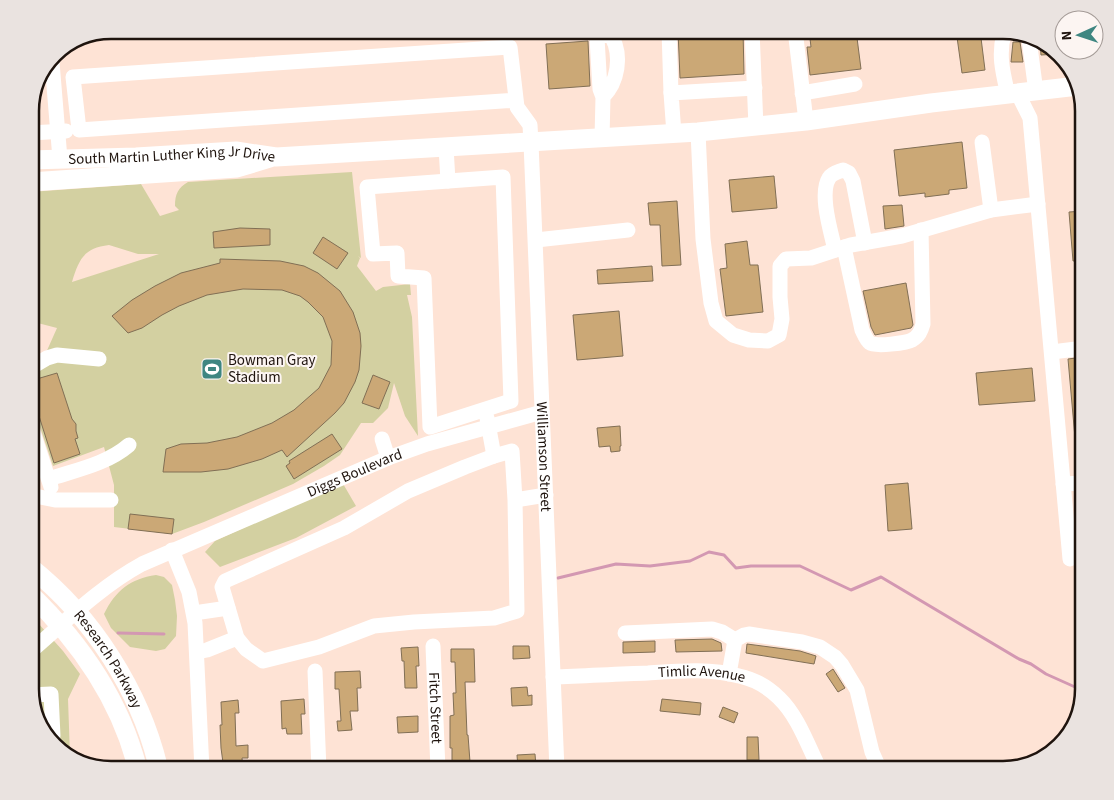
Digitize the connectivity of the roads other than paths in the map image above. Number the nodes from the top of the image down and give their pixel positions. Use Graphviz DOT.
graph roads {
  1 [pos="669,39"];
  2 [pos="752,39"];
  3 [pos="796,39"];
  4 [pos="1003,39"];
  5 [pos="1030,44"];
  6 [pos="53,68"];
  7 [pos="52,70"];
  8 [pos="73,77"];
  9 [pos="855,84"];
  10 [pos="1071,87"];
  11 [pos="754,88"];
  12 [pos="1036,92"];
  13 [pos="671,93"];
  14 [pos="802,93"];
  15 [pos="1013,94"];
  16 [pos="603,97"];
  17 [pos="516,100"];
  18 [pos="76,103"];
  19 [pos="55,104"];
  20 [pos="806,121"];
  21 [pos="756,127"];
  22 [pos="79,130"];
  23 [pos="58,131"];
  24 [pos="39,132"];
  25 [pos="698,132"];
  26 [pos="674,134"];
  27 [pos="602,138"];
  28 [pos="982,142"];
  29 [pos="531,143"];
  30 [pos="446,147"];
  31 [pos="276,157"];
  32 [pos="60,159"];
  33 [pos="39,160"];
  34 [pos="39,171"];
  35 [pos="39,181"];
  36 [pos="448,181"];
  37 [pos="1038,204"];
  38 [pos="992,210"];
  39 [pos="628,230"];
  40 [pos="921,230"];
  41 [pos="536,240"];
  42 [pos="864,243"];
  43 [pos="840,249"];
  44 [pos="1075,349"];
  45 [pos="1052,352"];
  46 [pos="99,359"];
  47 [pos="39,363"];
  48 [pos="486,409"];
  49 [pos="542,412"];
  50 [pos="488,428"];
  51 [pos="382,439"];
  52 [pos="129,445"];
  53 [pos="39,450"];
  54 [pos="494,456"];
  55 [pos="388,458"];
  56 [pos="49,479"];
  57 [pos="1075,483"];
  58 [pos="1063,484"];
  59 [pos="546,495"];
  60 [pos="39,496"];
  61 [pos="55,500"];
  62 [pos="111,500"];
  63 [pos="515,500"];
  64 [pos="172,550"];
  65 [pos="1070,559"];
  66 [pos="39,576"];
  67 [pos="39,603"];
  68 [pos="228,608"];
  69 [pos="76,612"];
  70 [pos="194,613"];
  71 [pos="61,625"];
  72 [pos="626,633"];
  73 [pos="237,638"];
  74 [pos="735,640"];
  75 [pos="39,644"];
  76 [pos="433,646"];
  77 [pos="197,652"];
  78 [pos="315,671"];
  79 [pos="729,674"];
  80 [pos="553,677"];
  81 [pos="39,694"];
  82 [pos="51,729"];
  83 [pos="812,754"];
  84 [pos="135,761"];
  85 [pos="156,761"];
  86 [pos="202,761"];
  87 [pos="319,761"];
  88 [pos="438,761"];
  89 [pos="557,761"];
  90 [pos="808,761"];
  91 [pos="816,761"];
  92 [pos="876,761"];
  1 -- 13 [label="street"];
  2 -- 11 [label="street"];
  3 -- 14 [label="street"];
  4 -- 15 [label="street"];
  5 -- 12 [label="street"];
  6 -- 8 [label="street"];
  7 -- 19 [label="street"];
  8 -- 17 [label="street"];
  8 -- 18 [label="street"];
  9 -- 14 [label="street"];
  10 -- 12 [label="main road"];
  11 -- 13 [label="street"];
  11 -- 21 [label="street"];
  12 -- 15 [label="main road"];
  13 -- 26 [label="street"];
  14 -- 20 [label="street"];
  15 -- 20 [label="main road"];
  15 -- 37 [label="street"];
  16 -- 27 [label="street"];
  17 -- 22 [label="street"];
  17 -- 29 [label="street, Williamson Street"];
  18 -- 19 [label="street"];
  18 -- 22 [label="street"];
  19 -- 23 [label="street"];
  20 -- 21 [label="main road"];
  21 -- 25 [label="main road"];
  22 -- 23 [label="street"];
  23 -- 24 [label="street"];
  23 -- 32 [label="street"];
  25 -- 26 [label="main road"];
  25 -- 43 [label="street"];
  26 -- 27 [label="main road"];
  27 -- 29 [label="main road"];
  28 -- 38 [label="street"];
  29 -- 30 [label="main road"];
  29 -- 41 [label="street, Williamson Street"];
  30 -- 31 [label="main road"];
  30 -- 36 [label="street"];
  31 -- 32 [label="main road, South Martin Luther King Jr Drive"];
  31 -- 35 [label="main road, South Martin Luther King Jr Drive"];
  32 -- 33 [label="main road, South Martin Luther King Jr Drive"];
  32 -- 34 [label="main road"];
  36 -- 48 [label="street"];
  36 -- 48 [label="street"];
  37 -- 38 [label="street"];
  37 -- 45 [label="street"];
  38 -- 40 [label="street"];
  39 -- 41 [label="street"];
  40 -- 42 [label="street"];
  40 -- 43 [label="street"];
  41 -- 49 [label="street, Williamson Street"];
  42 -- 43 [label="street"];
  42 -- 43 [label="street"];
  44 -- 45 [label="street"];
  45 -- 58 [label="street"];
  46 -- 47 [label="street"];
  48 -- 50 [label="street"];
  49 -- 50 [label="street, Diggs Boulevard"];
  49 -- 59 [label="street, Williamson Street"];
  50 -- 54 [label="street"];
  50 -- 55 [label="street, Diggs Boulevard"];
  51 -- 55 [label="street"];
  52 -- 56 [label="street"];
  53 -- 56 [label="street"];
  54 -- 63 [label="street"];
  54 -- 68 [label="street"];
  55 -- 64 [label="street, Diggs Boulevard"];
  56 -- 61 [label="street"];
  57 -- 58 [label="street"];
  58 -- 65 [label="street"];
  59 -- 63 [label="street"];
  59 -- 80 [label="street, Williamson Street"];
  60 -- 61 [label="street"];
  61 -- 62 [label="street"];
  63 -- 73 [label="street"];
  64 -- 69 [label="street, Diggs Boulevard"];
  64 -- 70 [label="street"];
  66 -- 69 [label="main road, Research Parkway"];
  67 -- 71 [label="main road, Research Parkway"];
  68 -- 70 [label="street"];
  68 -- 73 [label="street"];
  69 -- 71 [label="street, Diggs Boulevard"];
  69 -- 85 [label="main road, Research Parkway"];
  70 -- 77 [label="street"];
  71 -- 75 [label="street, Diggs Boulevard"];
  71 -- 84 [label="main road, Research Parkway"];
  72 -- 74 [label="street"];
  73 -- 77 [label="street"];
  74 -- 79 [label="street"];
  74 -- 92 [label="street"];
  76 -- 88 [label="street, Fitch Street"];
  77 -- 86 [label="street"];
  78 -- 87 [label="street"];
  79 -- 80 [label="street, Timlic Avenue"];
  79 -- 83 [label="street, Timlic Avenue"];
  80 -- 89 [label="street, Williamson Street"];
  81 -- 82 [label="street"];
  83 -- 90 [label="street"];
  83 -- 91 [label="street, Timlic Avenue"];
}
